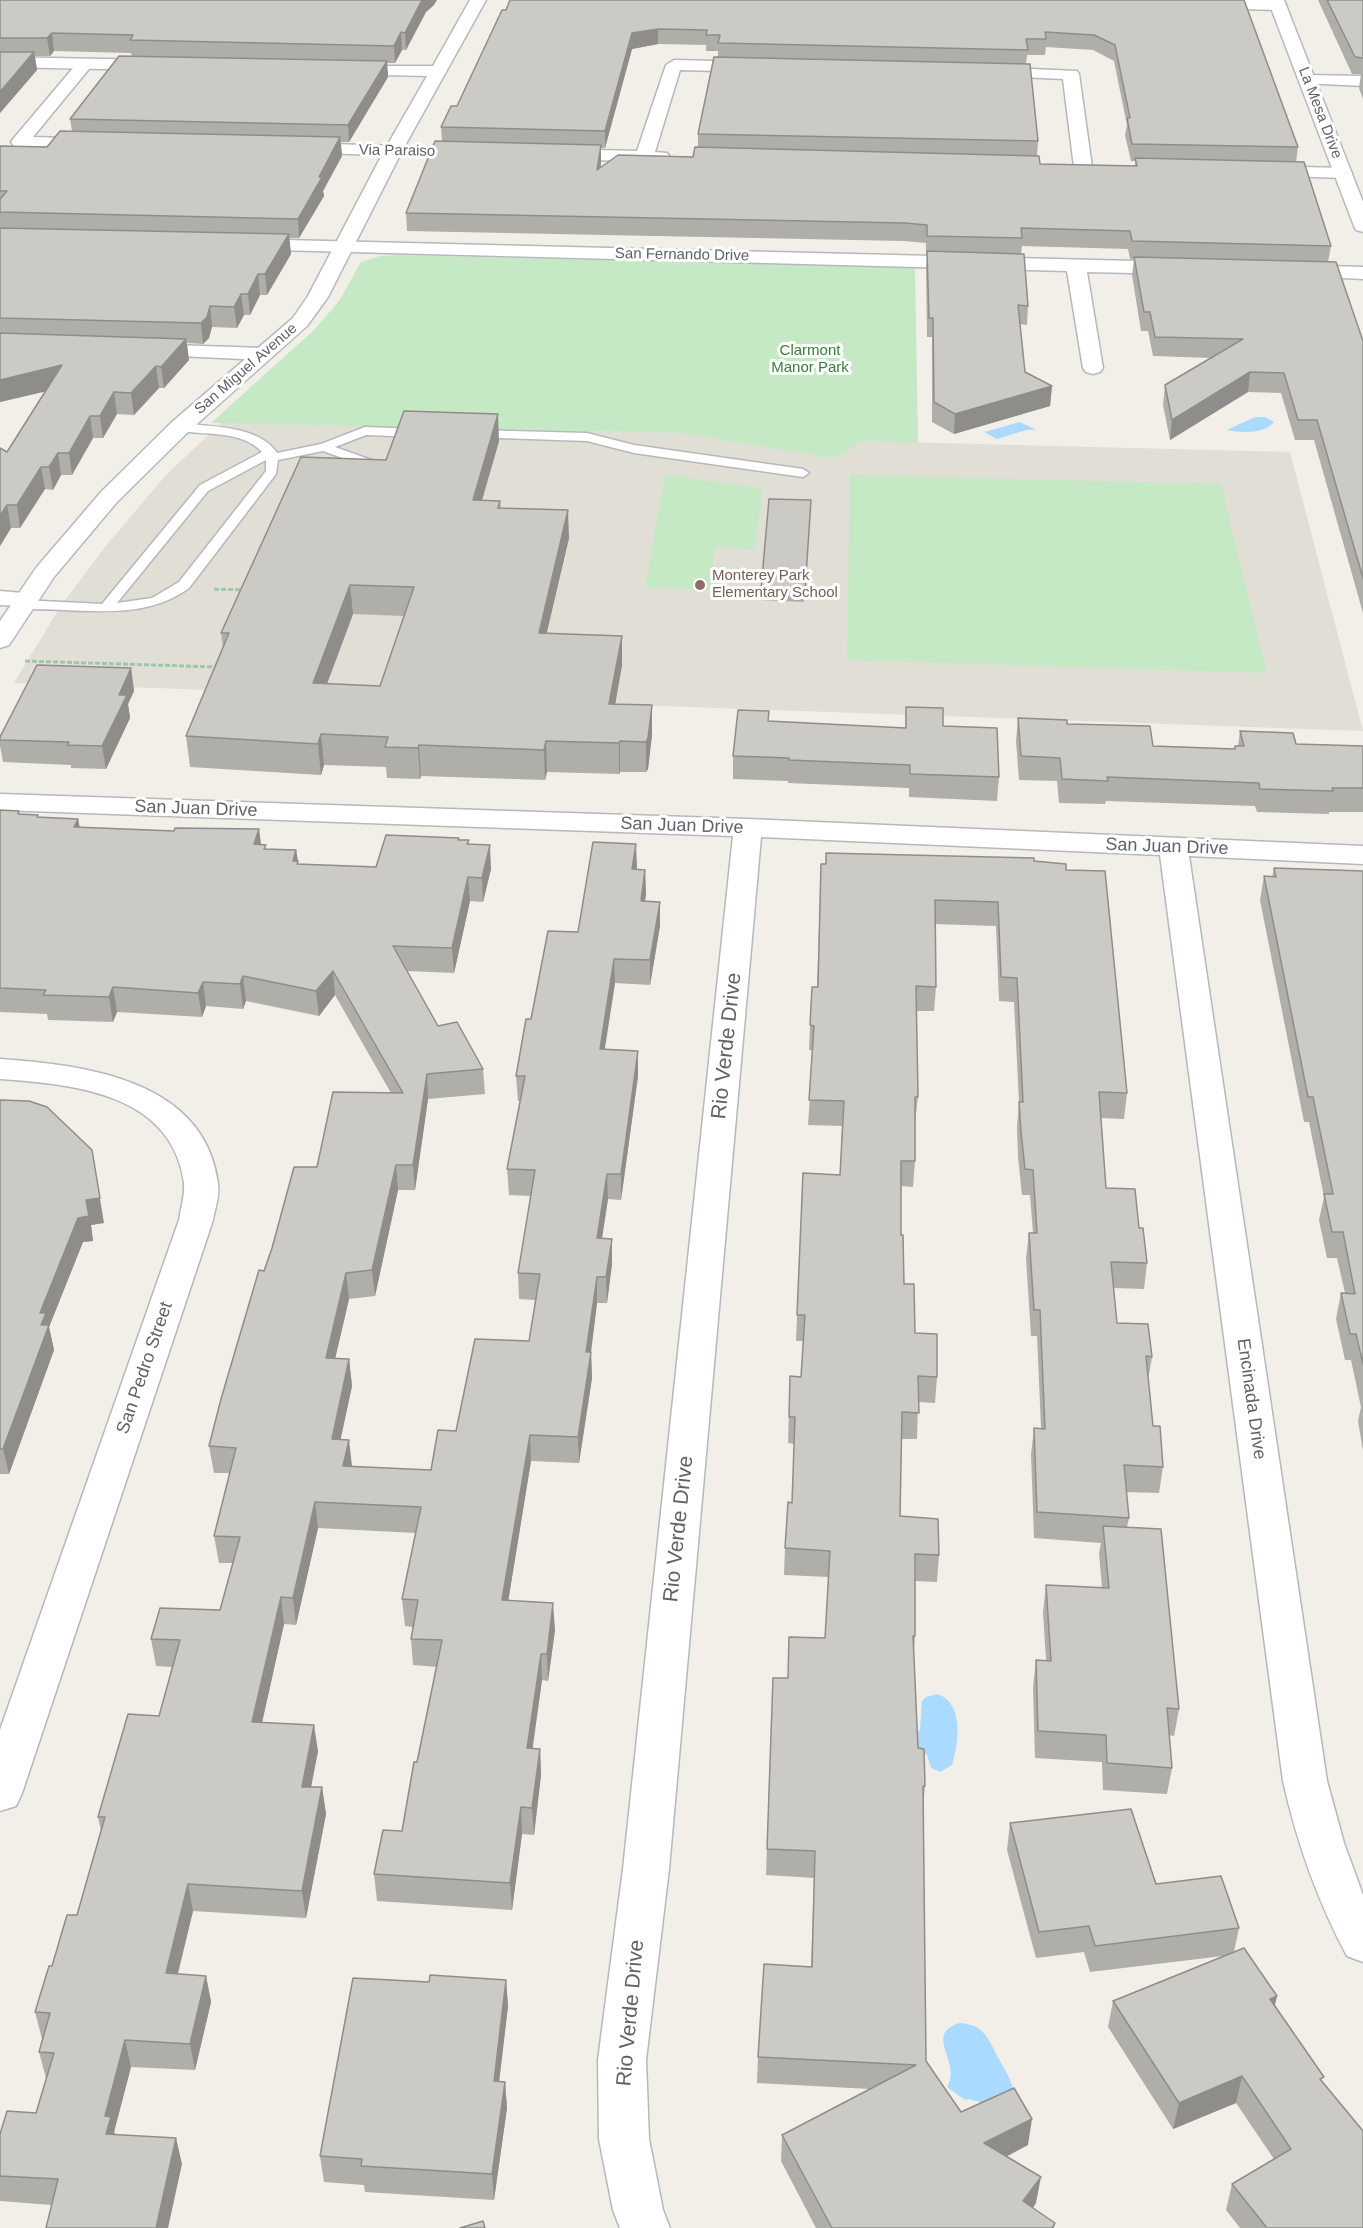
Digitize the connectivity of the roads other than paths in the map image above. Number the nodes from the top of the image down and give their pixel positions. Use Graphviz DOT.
graph roads {
  1 [pos="478,0"];
  2 [pos="1277,2"];
  3 [pos="1182,3"];
  4 [pos="0,62"];
  5 [pos="85,64"];
  6 [pos="172,66"];
  7 [pos="768,67"];
  8 [pos="326,69"];
  9 [pos="437,71"];
  10 [pos="966,71"];
  11 [pos="1308,80"];
  12 [pos="1363,81"];
  13 [pos="114,144"];
  14 [pos="279,148"];
  15 [pos="393,151"];
  16 [pos="494,153"];
  17 [pos="540,154"];
  18 [pos="644,157"];
  19 [pos="680,157"];
  20 [pos="1060,166"];
  21 [pos="1249,171"];
  22 [pos="1343,173"];
  23 [pos="1363,226"];
  24 [pos="228,244"];
  25 [pos="342,247"];
  26 [pos="1076,265"];
  27 [pos="1196,268"];
  28 [pos="1279,270"];
  29 [pos="1363,273"];
  30 [pos="120,350"];
  31 [pos="263,354"];
  32 [pos="1093,368"];
  33 [pos="180,428"];
  34 [pos="435,433"];
  35 [pos="459,434"];
  36 [pos="324,447"];
  37 [pos="272,454"];
  38 [pos="373,465"];
  39 [pos="803,473"];
  40 [pos="16,601"];
  41 [pos="106,608"];
  42 [pos="0,640"];
  43 [pos="0,802"];
  44 [pos="748,828"];
  45 [pos="1173,847"];
  46 [pos="1363,855"];
  47 [pos="0,1069"];
  48 [pos="0,1792"];
  49 [pos="1363,1942"];
  50 [pos="645,2228"];
  1 -- 9 [label="street, San Miguel Avenue"];
  2 -- 3 [label="street"];
  2 -- 11 [label="street, La Mesa Drive"];
  4 -- 5 [label="street"];
  5 -- 6 [label="street"];
  5 -- 13 [label="street"];
  7 -- 18 [label="street"];
  8 -- 9 [label="street"];
  9 -- 15 [label="street, San Miguel Avenue"];
  10 -- 20 [label="street"];
  11 -- 12 [label="street"];
  11 -- 22 [label="street, La Mesa Drive"];
  14 -- 15 [label="street, Via Paraiso"];
  15 -- 16 [label="street, Via Paraiso"];
  15 -- 25 [label="street, San Miguel Avenue"];
  17 -- 18 [label="street"];
  18 -- 19 [label="street"];
  21 -- 22 [label="street"];
  22 -- 23 [label="street, La Mesa Drive"];
  24 -- 25 [label="street, San Fernando Drive"];
  25 -- 26 [label="street, San Fernando Drive"];
  25 -- 31 [label="street, San Miguel Avenue"];
  26 -- 27 [label="street, San Fernando Drive"];
  26 -- 32 [label="street"];
  28 -- 29 [label="street"];
  30 -- 31 [label="street"];
  31 -- 33 [label="street, San Miguel Avenue"];
  33 -- 37 [label="lane"];
  33 -- 40 [label="street, San Miguel Avenue"];
  34 -- 36 [label="lane"];
  35 -- 39 [label="lane"];
  36 -- 37 [label="lane"];
  36 -- 38 [label="lane"];
  37 -- 41 [label="lane"];
  37 -- 41 [label="lane"];
  40 -- 41 [label="lane"];
  40 -- 42 [label="street, San Miguel Avenue"];
  43 -- 44 [label="street, San Juan Drive"];
  44 -- 45 [label="street, San Juan Drive"];
  44 -- 50 [label="street, Rio Verde Drive"];
  45 -- 46 [label="street, San Juan Drive"];
  45 -- 49 [label="street, Encinada Drive"];
  47 -- 48 [label="street, San Pedro Street"];
}
